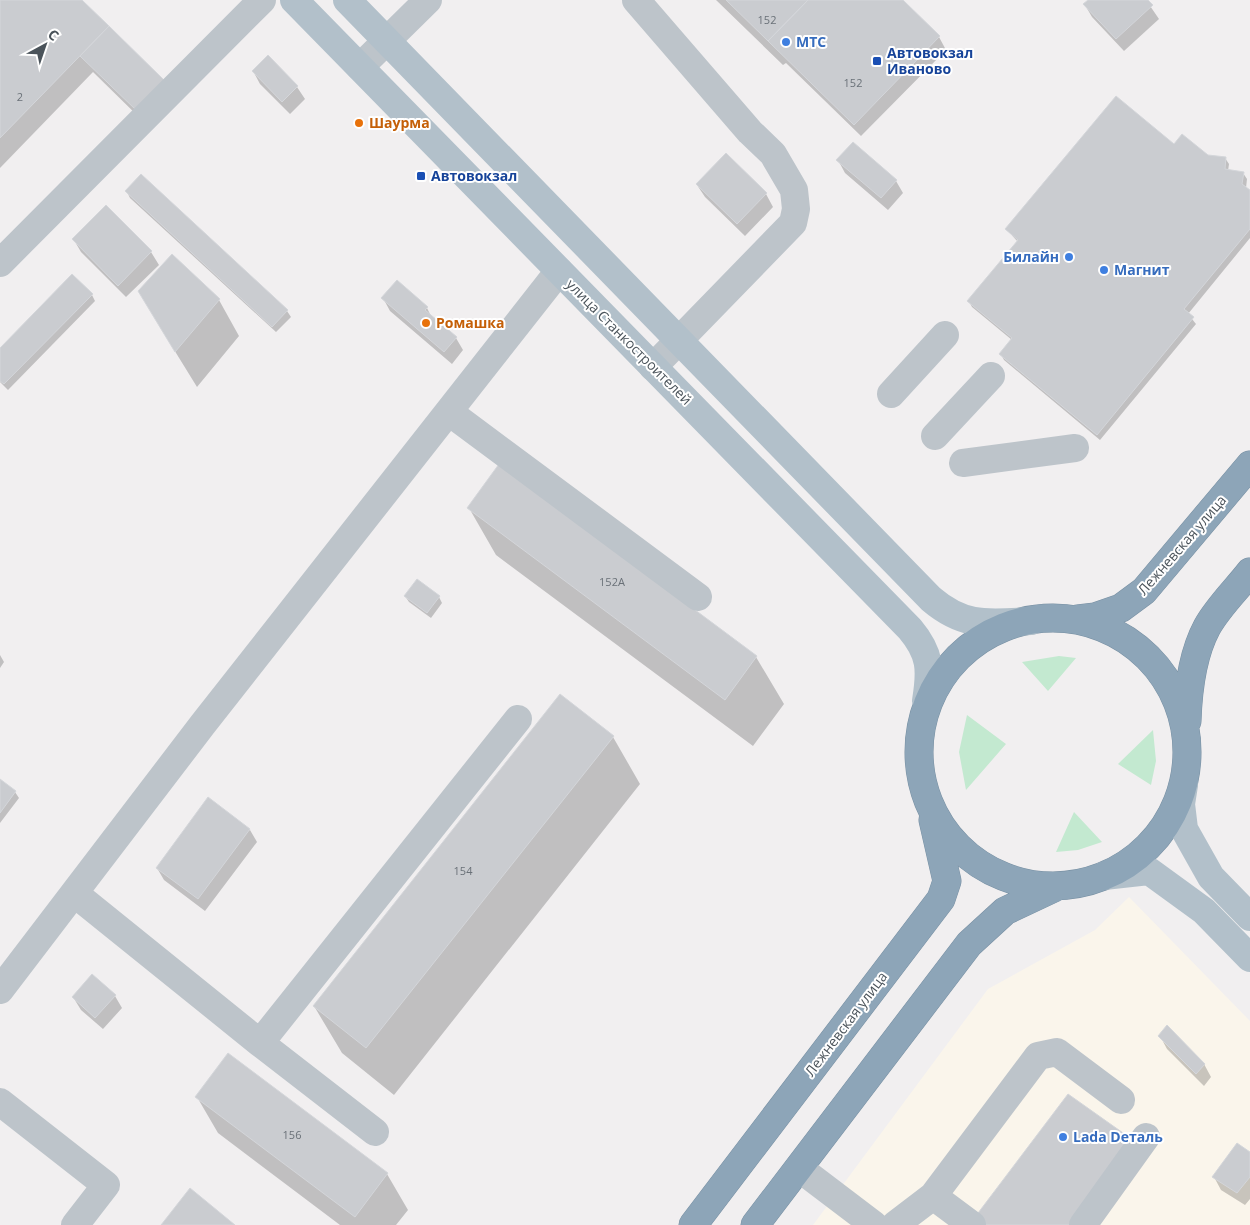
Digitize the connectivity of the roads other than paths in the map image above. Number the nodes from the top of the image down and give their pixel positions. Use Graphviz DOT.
graph roads {
  1 [pos="262,0"];
  2 [pos="294,0"];
  3 [pos="347,0"];
  4 [pos="428,0"];
  5 [pos="636,0"];
  6 [pos="387,40"];
  7 [pos="360,67"];
  8 [pos="0,263"];
  9 [pos="559,271"];
  10 [pos="945,335"];
  11 [pos="680,340"];
  12 [pos="653,367"];
  13 [pos="991,376"];
  14 [pos="891,394"];
  15 [pos="450,412"];
  16 [pos="935,436"];
  17 [pos="1075,448"];
  18 [pos="963,464"];
  19 [pos="1250,465"];
  20 [pos="1250,572"];
  21 [pos="698,597"];
  22 [pos="1076,619"];
  23 [pos="1031,621"];
  24 [pos="926,701"];
  25 [pos="518,719"];
  26 [pos="1187,730"];
  27 [pos="1184,785"];
  28 [pos="929,807"];
  29 [pos="1104,876"];
  30 [pos="1056,887"];
  31 [pos="74,893"];
  32 [pos="1250,917"];
  33 [pos="1250,958"];
  34 [pos="0,990"];
  35 [pos="260,1043"];
  36 [pos="1122,1100"];
  37 [pos="0,1102"];
  38 [pos="375,1132"];
  39 [pos="1146,1137"];
  40 [pos="798,1168"];
  41 [pos="933,1196"];
  42 [pos="75,1225"];
  43 [pos="693,1225"];
  44 [pos="755,1225"];
  45 [pos="874,1225"];
  46 [pos="895,1225"];
  47 [pos="972,1225"];
  48 [pos="1083,1225"];
  1 -- 8 [label="street"];
  2 -- 7 [label="main road, улица Станкостроителей"];
  3 -- 6 [label="main road"];
  4 -- 6 [label="street"];
  5 -- 11 [label="street"];
  6 -- 7 [label="street"];
  6 -- 11 [label="main road"];
  7 -- 9 [label="main road, улица Станкостроителей"];
  9 -- 12 [label="main road, улица Станкостроителей"];
  9 -- 15 [label="street"];
  10 -- 14 [label="street"];
  11 -- 12 [label="street"];
  11 -- 23 [label="main road"];
  12 -- 24 [label="main road, улица Станкостроителей"];
  13 -- 16 [label="street"];
  15 -- 21 [label="street"];
  15 -- 31 [label="street"];
  17 -- 18 [label="street"];
  19 -- 22 [label="highway, Лежневская улица"];
  20 -- 26 [label="highway"];
  22 -- 23 [label="highway"];
  22 -- 26 [label="highway"];
  23 -- 24 [label="highway"];
  24 -- 28 [label="highway, Лежневская улица"];
  25 -- 35 [label="street"];
  26 -- 27 [label="highway"];
  27 -- 29 [label="highway"];
  27 -- 32 [label="main road"];
  28 -- 30 [label="highway"];
  28 -- 43 [label="highway, Лежневская улица"];
  29 -- 30 [label="highway"];
  29 -- 33 [label="main road"];
  30 -- 40 [label="highway"];
  31 -- 34 [label="street"];
  31 -- 35 [label="street"];
  35 -- 38 [label="street"];
  36 -- 41 [label="street"];
  37 -- 42 [label="street"];
  39 -- 48 [label="street"];
  40 -- 44 [label="highway"];
  40 -- 45 [label="street"];
  41 -- 46 [label="street"];
  41 -- 47 [label="street"];
}
